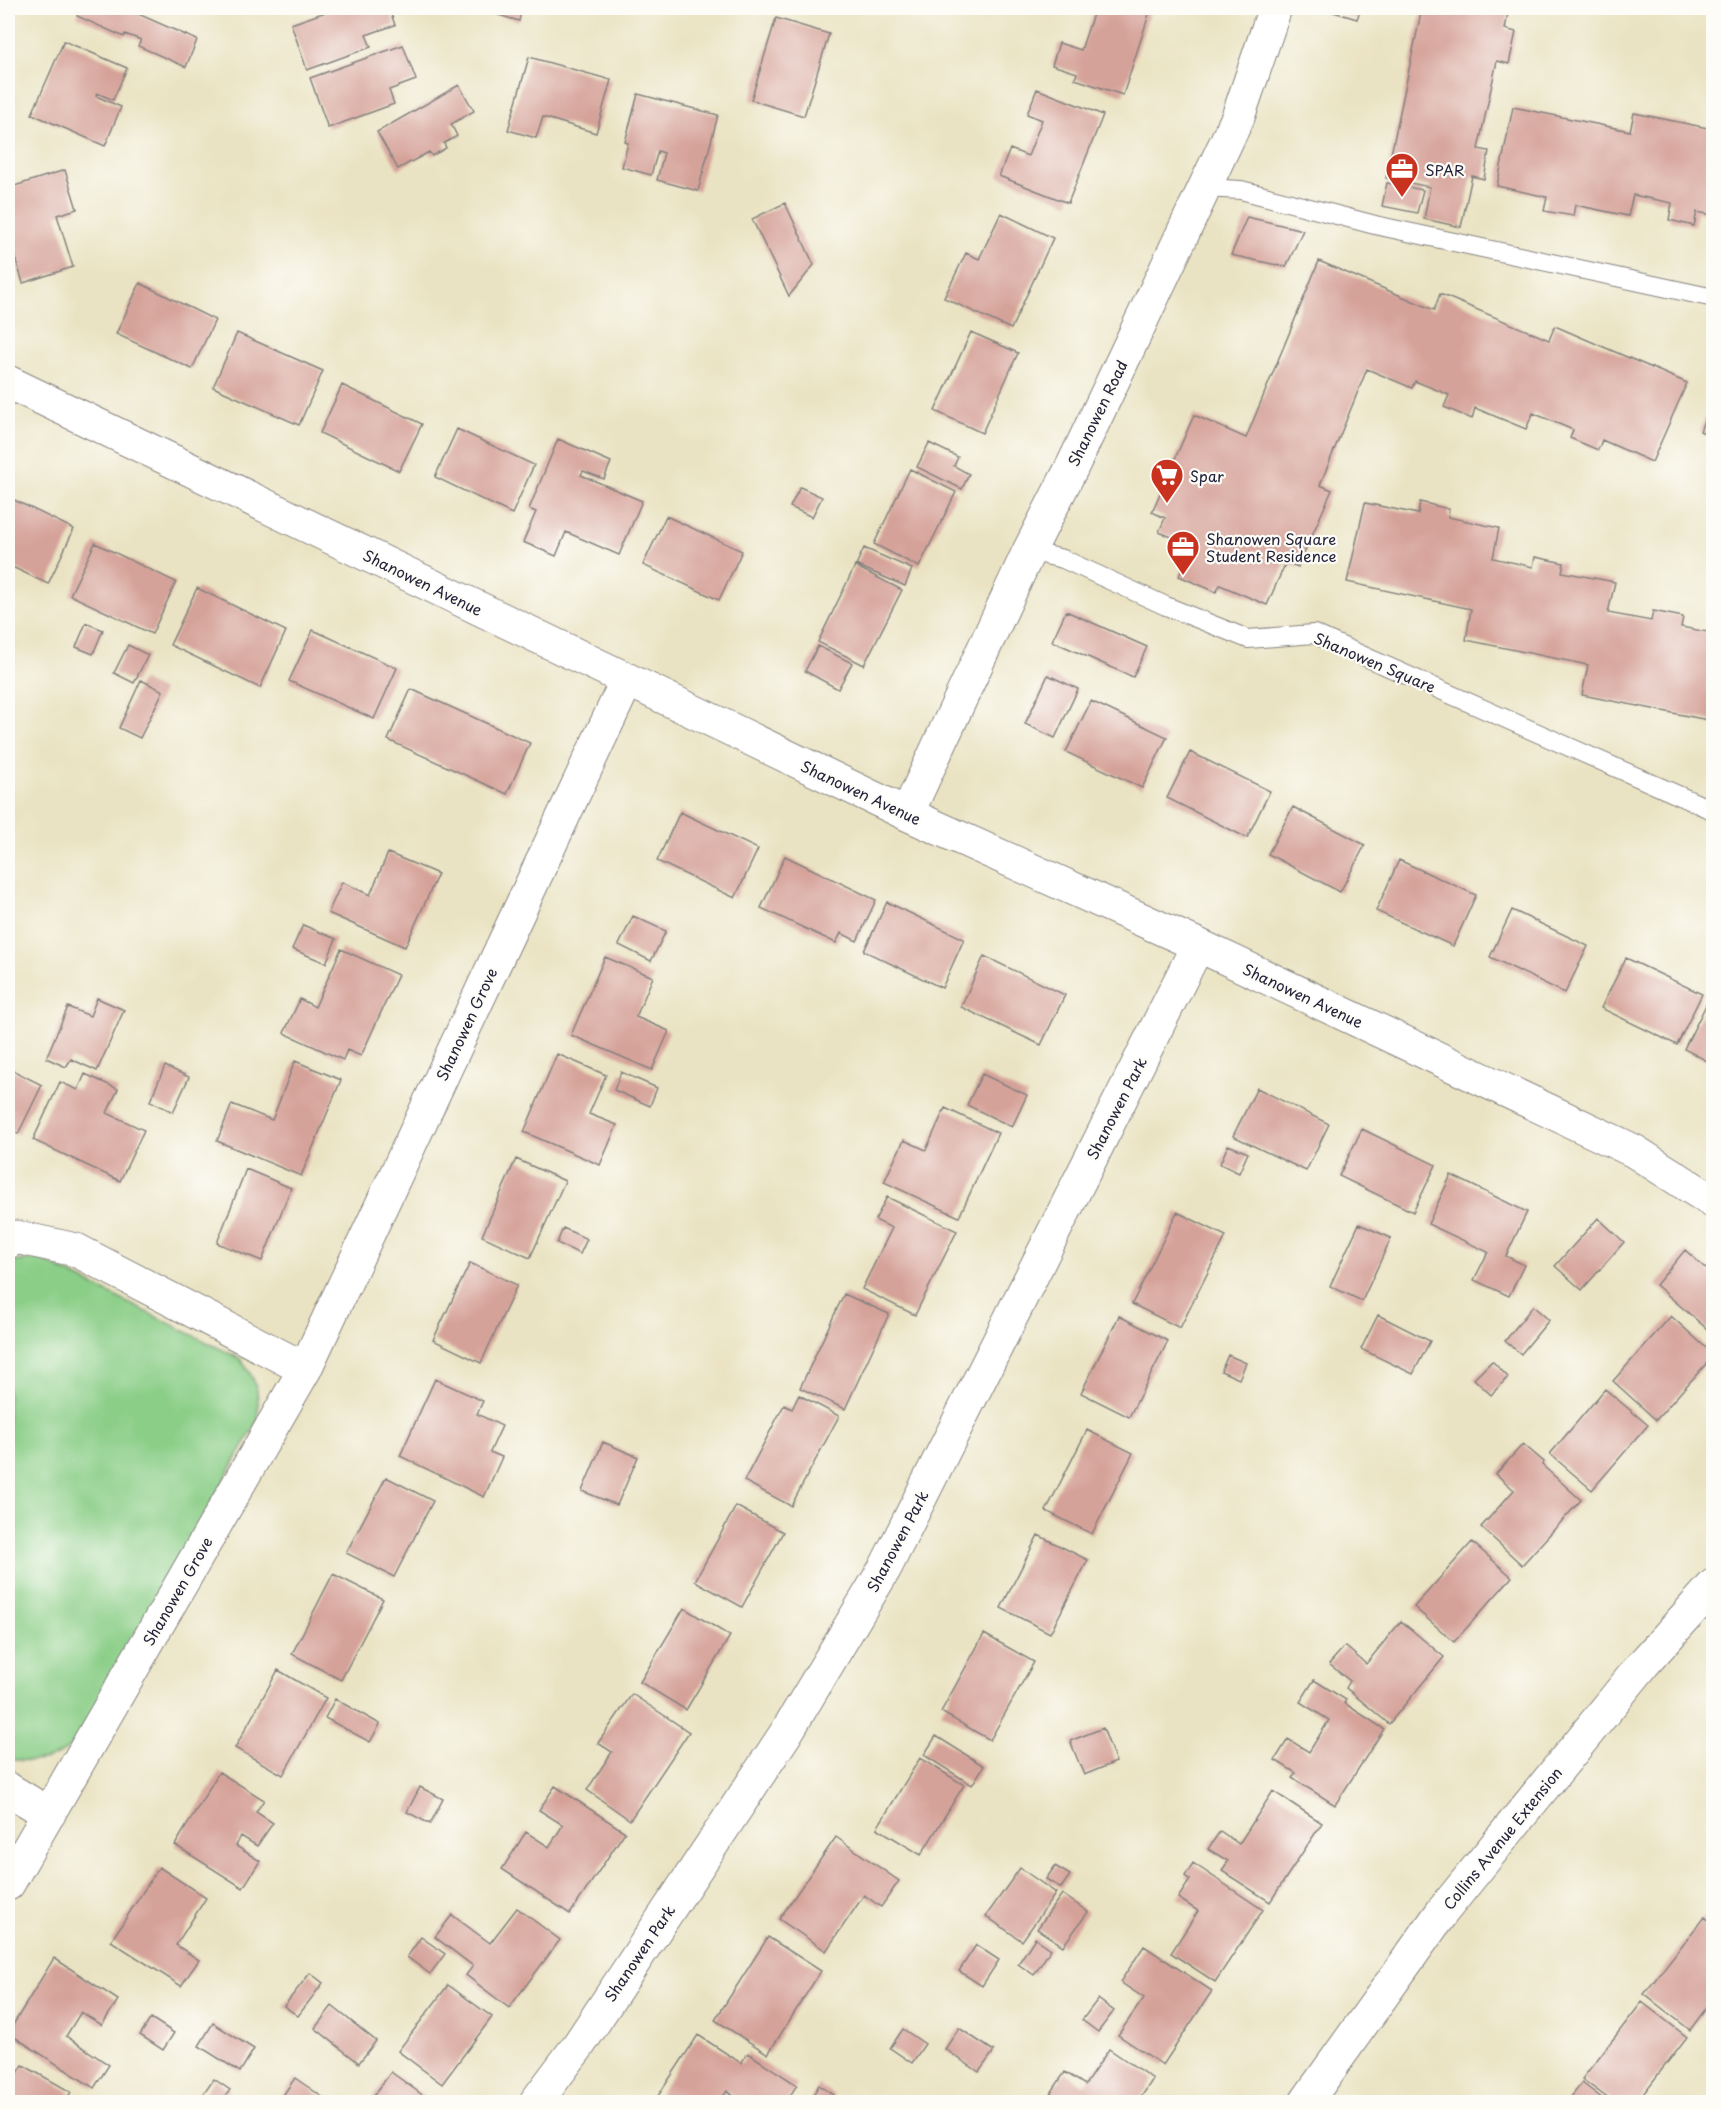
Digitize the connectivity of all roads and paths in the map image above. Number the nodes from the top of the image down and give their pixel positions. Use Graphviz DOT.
graph roads {
  1 [pos="1275,8"];
  2 [pos="1204,188"];
  3 [pos="1713,298"];
  4 [pos="8,382"];
  5 [pos="1029,550"];
  6 [pos="627,680"];
  7 [pos="1713,811"];
  8 [pos="907,814"];
  9 [pos="1198,945"];
  10 [pos="1713,1202"];
  11 [pos="8,1242"];
  12 [pos="305,1369"];
  13 [pos="1713,1585"];
  14 [pos="8,1789"];
  15 [pos="49,1814"];
  16 [pos="8,1884"];
  17 [pos="536,2103"];
  18 [pos="1306,2103"];
  1 -- 2 [label="street, Shanowen Road"];
  2 -- 3 [label="lane"];
  2 -- 5 [label="street, Shanowen Road"];
  4 -- 6 [label="street, Shanowen Avenue"];
  5 -- 7 [label="lane, Shanowen Square"];
  5 -- 8 [label="street, Shanowen Road"];
  6 -- 8 [label="street, Shanowen Avenue"];
  6 -- 12 [label="street, Shanowen Grove"];
  8 -- 9 [label="street, Shanowen Avenue"];
  9 -- 10 [label="street, Shanowen Avenue"];
  9 -- 17 [label="street, Shanowen Park"];
  11 -- 12 [label="street"];
  12 -- 15 [label="street, Shanowen Grove"];
  13 -- 18 [label="street, Collins Avenue Extension"];
  14 -- 15 [label="street"];
  15 -- 16 [label="street, Shanowen Grove"];
}
